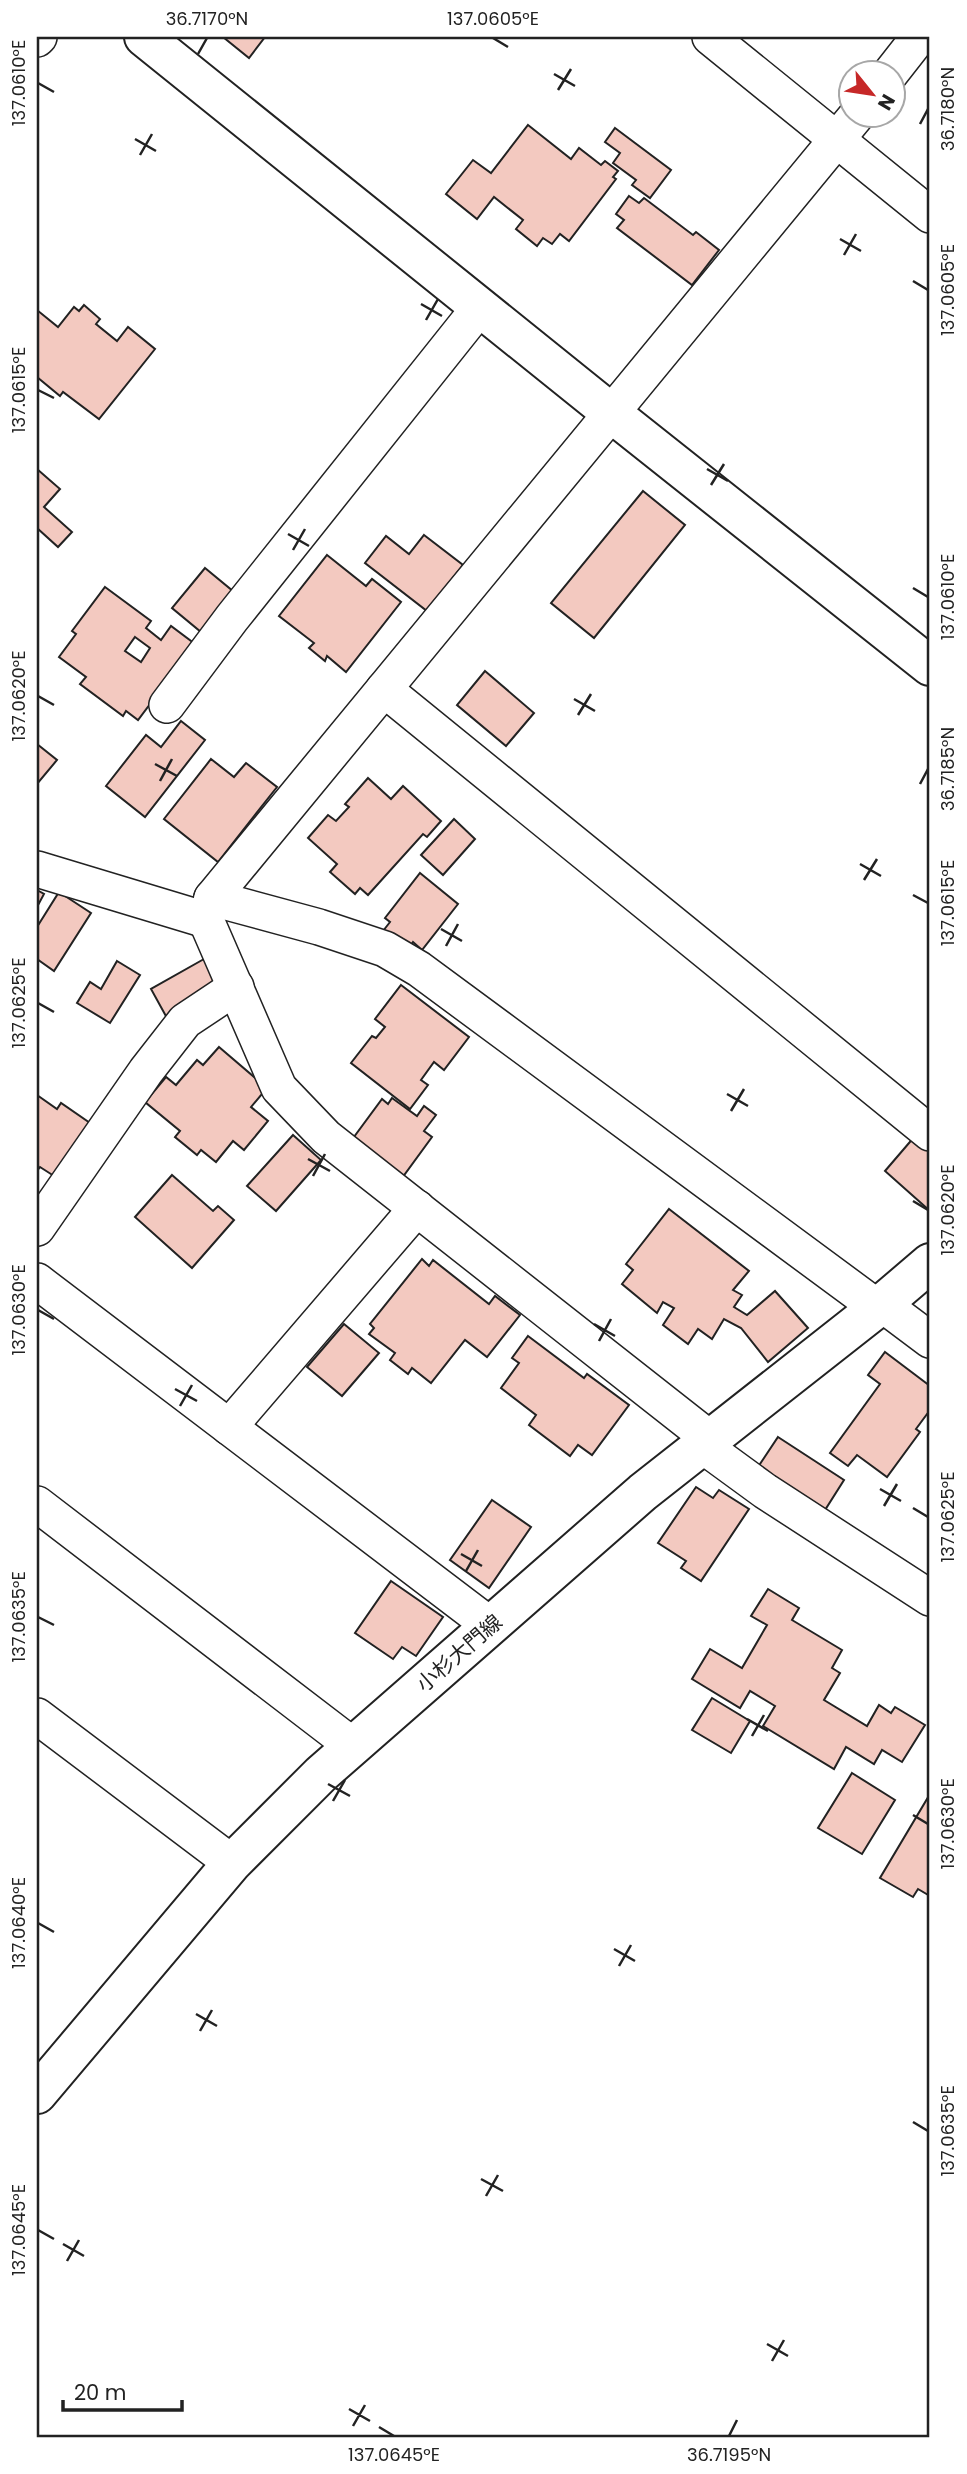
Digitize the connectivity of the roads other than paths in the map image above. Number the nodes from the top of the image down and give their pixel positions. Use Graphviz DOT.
graph roads {
  1 [pos="144,37"];
  2 [pos="710,37"];
  3 [pos="919,37"];
  4 [pos="901,60"];
  5 [pos="838,123"];
  6 [pos="844,130"];
  7 [pos="848,130"];
  8 [pos="930,215"];
  9 [pos="480,307"];
  10 [pos="610,412"];
  11 [pos="930,666"];
  12 [pos="384,689"];
  13 [pos="167,705"];
  14 [pos="37,869"];
  15 [pos="209,909"];
  16 [pos="236,987"];
  17 [pos="930,1133"];
  18 [pos="417,1208"];
  19 [pos="37,1228"];
  20 [pos="930,1263"];
  21 [pos="37,1281"];
  22 [pos="880,1306"];
  23 [pos="930,1340"];
  24 [pos="229,1427"];
  25 [pos="706,1442"];
  26 [pos="37,1504"];
  27 [pos="930,1598"];
  28 [pos="491,1626"];
  29 [pos="37,1716"];
  30 [pos="353,1746"];
  31 [pos="232,1863"];
  32 [pos="37,2094"];
  1 -- 9 [label="main road"];
  2 -- 5 [label="street"];
  3 -- 4 [label="street"];
  6 -- 10 [label="street"];
  7 -- 8 [label="street"];
  9 -- 10 [label="main road"];
  9 -- 13 [label="street"];
  10 -- 11 [label="main road"];
  10 -- 12 [label="street"];
  12 -- 15 [label="street"];
  12 -- 17 [label="street"];
  14 -- 15 [label="street"];
  15 -- 16 [label="street"];
  15 -- 22 [label="street"];
  16 -- 18 [label="street"];
  16 -- 19 [label="street"];
  18 -- 24 [label="street"];
  18 -- 25 [label="street"];
  20 -- 22 [label="main road, 小杉大門線"];
  21 -- 24 [label="street"];
  22 -- 23 [label="street"];
  22 -- 25 [label="main road, 小杉大門線"];
  24 -- 28 [label="street"];
  25 -- 27 [label="street"];
  25 -- 28 [label="main road, 小杉大門線"];
  26 -- 30 [label="street"];
  28 -- 30 [label="main road, 小杉大門線"];
  29 -- 31 [label="street"];
  30 -- 31 [label="main road, 小杉大門線"];
  31 -- 32 [label="main road, 小杉大門線"];
}
